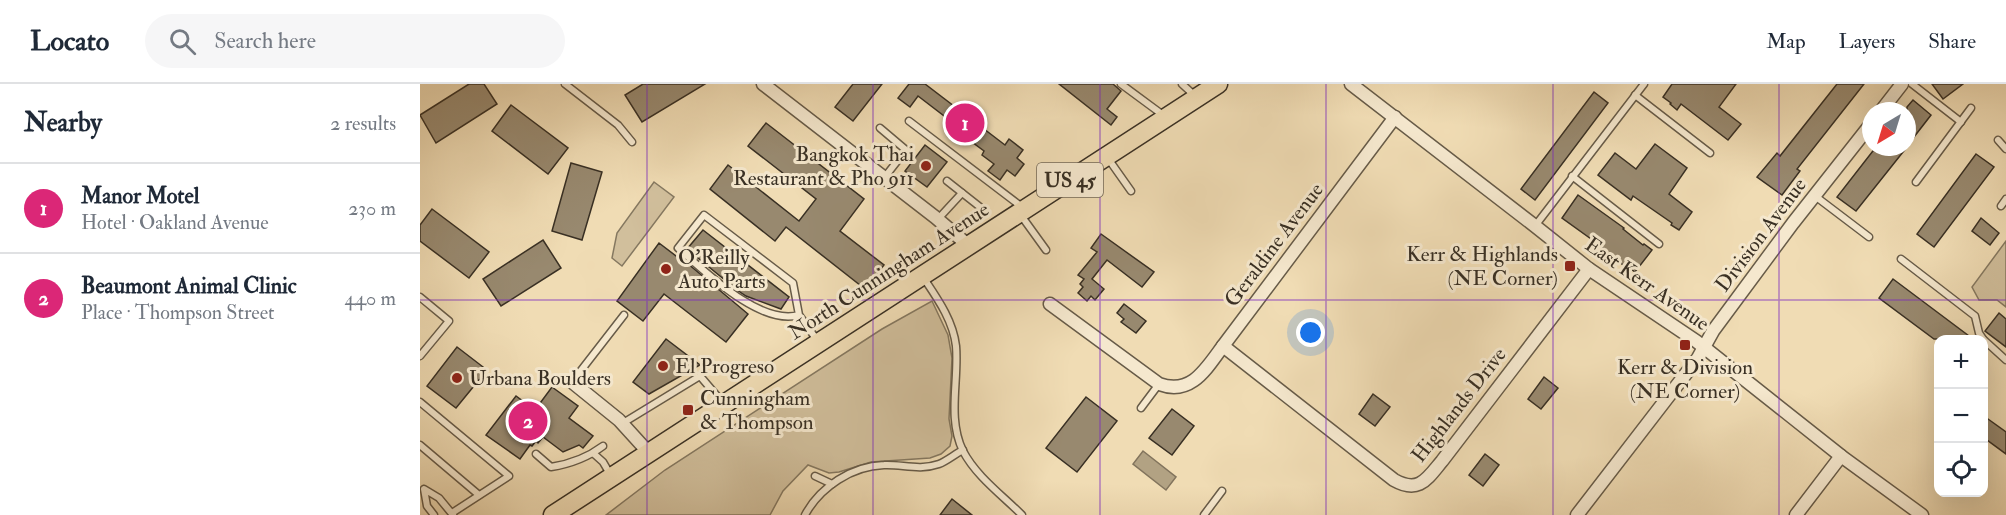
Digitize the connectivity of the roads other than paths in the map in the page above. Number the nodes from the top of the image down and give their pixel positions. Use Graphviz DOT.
graph roads {
  1 [pos="565,84"];
  2 [pos="1121,84"];
  3 [pos="1182,84"];
  4 [pos="1218,84"];
  5 [pos="1351,84"];
  6 [pos="1644,84"];
  7 [pos="1902,84"];
  8 [pos="1912,84"];
  9 [pos="768,85"];
  10 [pos="1635,95"];
  11 [pos="1197,98"];
  12 [pos="1888,102"];
  13 [pos="1971,108"];
  14 [pos="1166,117"];
  15 [pos="1395,117"];
  16 [pos="909,121"];
  17 [pos="1961,122"];
  18 [pos="880,128"];
  19 [pos="1862,135"];
  20 [pos="1998,140"];
  21 [pos="632,142"];
  22 [pos="2006,148"];
  23 [pos="1710,153"];
  24 [pos="1106,156"];
  25 [pos="1572,177"];
  26 [pos="884,178"];
  27 [pos="947,181"];
  28 [pos="1916,182"];
  29 [pos="1131,191"];
  30 [pos="962,193"];
  31 [pos="1814,196"];
  32 [pos="2006,199"];
  33 [pos="2001,206"];
  34 [pos="980,207"];
  35 [pos="1022,211"];
  36 [pos="938,219"];
  37 [pos="1535,225"];
  38 [pos="1869,237"];
  39 [pos="1659,244"];
  40 [pos="969,246"];
  41 [pos="1046,250"];
  42 [pos="1901,259"];
  43 [pos="1589,269"];
  44 [pos="922,276"];
  45 [pos="420,297"];
  46 [pos="1050,304"];
  47 [pos="624,315"];
  48 [pos="799,315"];
  49 [pos="1980,335"];
  50 [pos="819,343"];
  51 [pos="1988,344"];
  52 [pos="1223,346"];
  53 [pos="1704,348"];
  54 [pos="420,357"];
  55 [pos="2006,360"];
  56 [pos="572,382"];
  57 [pos="1159,384"];
  58 [pos="420,402"];
  59 [pos="724,405"];
  60 [pos="1141,408"];
  61 [pos="623,423"];
  62 [pos="420,445"];
  63 [pos="603,446"];
  64 [pos="963,450"];
  65 [pos="593,453"];
  66 [pos="649,453"];
  67 [pos="536,454"];
  68 [pos="1841,456"];
  69 [pos="815,476"];
  70 [pos="612,477"];
  71 [pos="832,484"];
  72 [pos="422,488"];
  73 [pos="1222,491"];
  74 [pos="479,495"];
  75 [pos="453,514"];
  76 [pos="434,515"];
  77 [pos="553,515"];
  78 [pos="805,515"];
  79 [pos="1022,515"];
  80 [pos="1204,515"];
  81 [pos="1577,515"];
  82 [pos="1796,515"];
  83 [pos="1922,515"];
  1 -- 21 [label="lane"];
  2 -- 14 [label="lane"];
  3 -- 11 [label="lane"];
  4 -- 11 [label="main road, North Cunningham Avenue / US 45"];
  5 -- 15 [label="street, East Kerr Avenue"];
  6 -- 10 [label="lane"];
  7 -- 12 [label="street"];
  8 -- 17 [label="lane"];
  9 -- 26 [label="street"];
  10 -- 23 [label="lane"];
  10 -- 25 [label="lane"];
  11 -- 14 [label="main road, North Cunningham Avenue / US 45"];
  13 -- 17 [label="lane"];
  14 -- 24 [label="main road, North Cunningham Avenue / US 45"];
  15 -- 37 [label="street, East Kerr Avenue"];
  15 -- 52 [label="street, Geraldine Avenue"];
  16 -- 35 [label="lane"];
  17 -- 28 [label="lane"];
  18 -- 26 [label="lane"];
  19 -- 31 [label="street, Division Avenue"];
  20 -- 22 [label="lane"];
  24 -- 29 [label="lane"];
  24 -- 35 [label="main road, North Cunningham Avenue / US 45"];
  25 -- 37 [label="lane"];
  25 -- 39 [label="lane"];
  26 -- 36 [label="street"];
  27 -- 30 [label="lane"];
  30 -- 34 [label="lane"];
  30 -- 36 [label="lane"];
  31 -- 38 [label="lane"];
  31 -- 53 [label="street, Division Avenue"];
  32 -- 33 [label="lane"];
  35 -- 40 [label="main road, North Cunningham Avenue / US 45"];
  35 -- 41 [label="lane"];
  36 -- 40 [label="street"];
  37 -- 43 [label="street, East Kerr Avenue"];
  40 -- 44 [label="main road, North Cunningham Avenue / US 45"];
  42 -- 49 [label="lane"];
  43 -- 52 [label="street, Highlands Drive"];
  43 -- 53 [label="street, East Kerr Avenue"];
  44 -- 50 [label="main road, North Cunningham Avenue / US 45"];
  44 -- 64 [label="lane"];
  45 -- 54 [label="lane"];
  46 -- 57 [label="street"];
  47 -- 56 [label="lane"];
  48 -- 48 [label="lane"];
  48 -- 50 [label="lane"];
  50 -- 59 [label="main road, North Cunningham Avenue / US 45"];
  51 -- 55 [label="lane"];
  52 -- 57 [label="street, Geraldine Avenue"];
  53 -- 68 [label="street, East Kerr Avenue"];
  53 -- 81 [label="street, Division Avenue"];
  56 -- 61 [label="street"];
  57 -- 60 [label="lane"];
  58 -- 74 [label="lane"];
  59 -- 61 [label="lane"];
  59 -- 66 [label="main road, North Cunningham Avenue / US 45"];
  61 -- 66 [label="street"];
  62 -- 74 [label="lane"];
  63 -- 65 [label="lane"];
  64 -- 71 [label="lane"];
  64 -- 79 [label="lane"];
  65 -- 67 [label="lane"];
  65 -- 70 [label="lane"];
  66 -- 70 [label="main road, North Cunningham Avenue / US 45"];
  68 -- 82 [label="street"];
  68 -- 83 [label="street, East Kerr Avenue"];
  69 -- 71 [label="lane"];
  70 -- 77 [label="main road, North Cunningham Avenue / US 45"];
  71 -- 78 [label="lane"];
  72 -- 75 [label="lane"];
  72 -- 76 [label="lane"];
  73 -- 80 [label="lane"];
  74 -- 75 [label="lane"];
}
